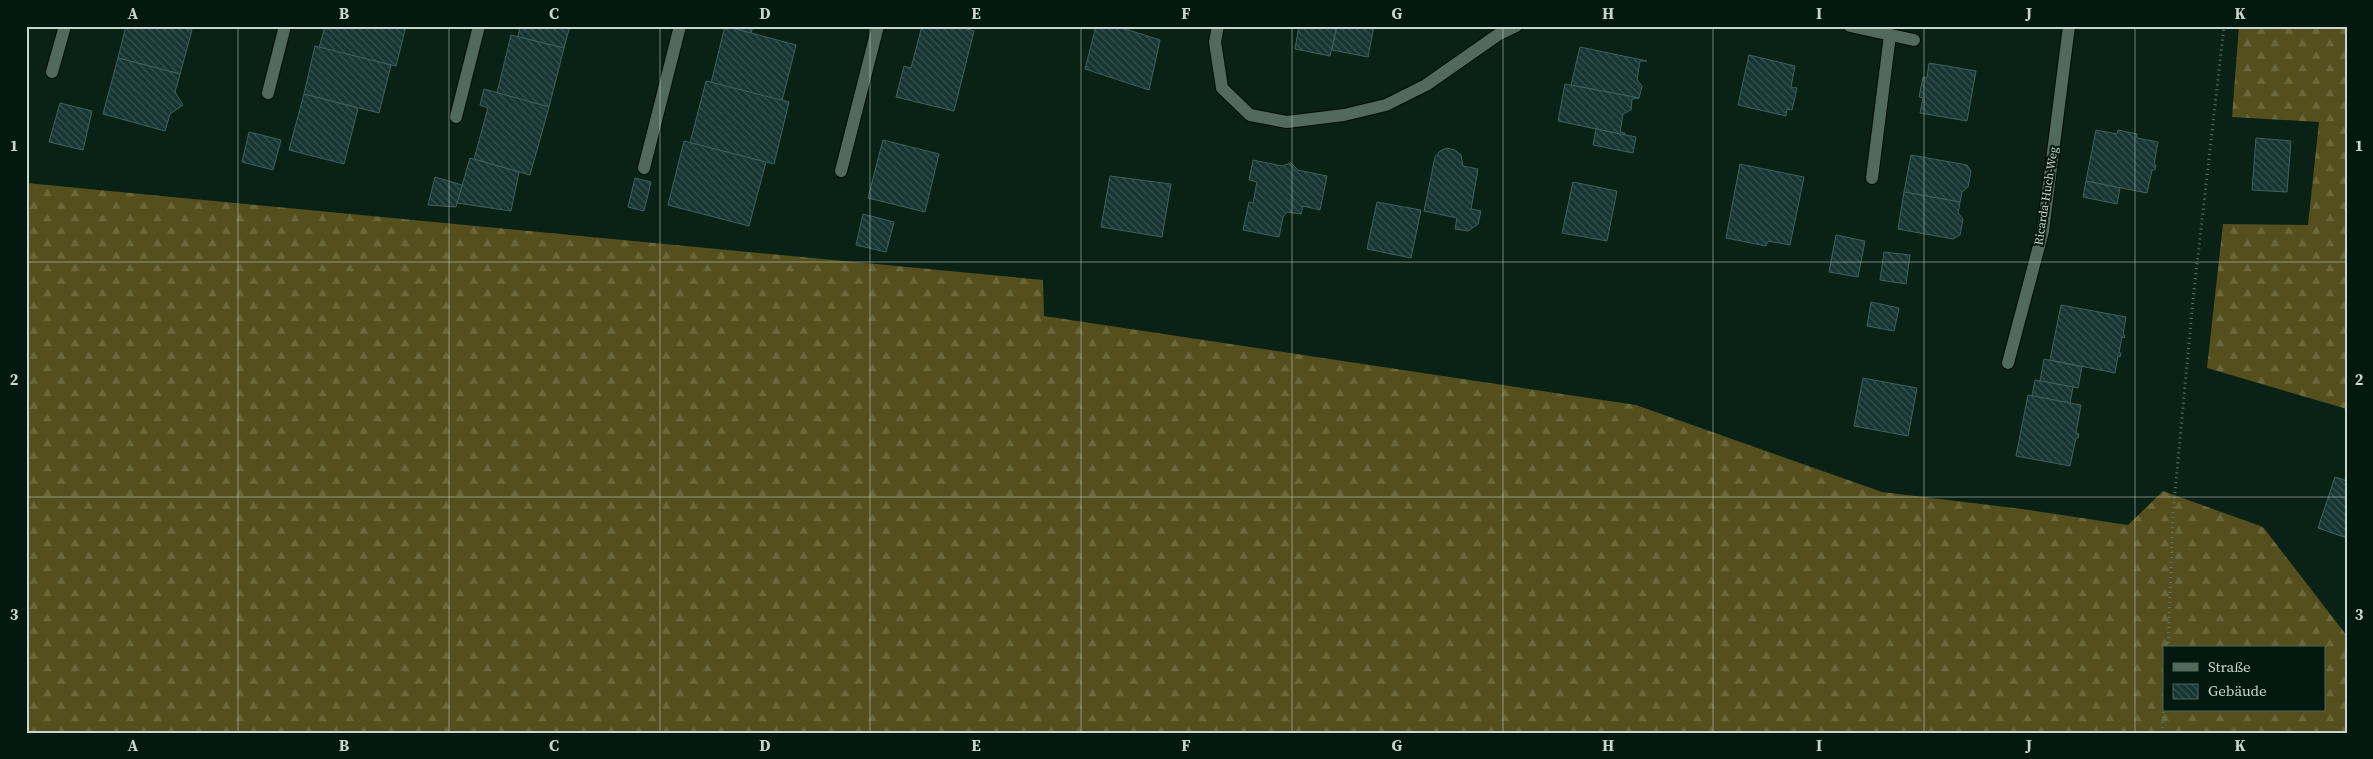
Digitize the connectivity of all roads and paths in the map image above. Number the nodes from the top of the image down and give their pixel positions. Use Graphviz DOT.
graph roads {
  1 [pos="65,26"];
  2 [pos="285,26"];
  3 [pos="479,26"];
  4 [pos="680,26"];
  5 [pos="878,26"];
  6 [pos="1218,26"];
  7 [pos="1516,26"];
  8 [pos="1850,26"];
  9 [pos="2069,26"];
  10 [pos="2224,26"];
  11 [pos="1890,35"];
  12 [pos="1914,40"];
  13 [pos="52,72"];
  14 [pos="268,93"];
  15 [pos="456,116"];
  16 [pos="644,168"];
  17 [pos="841,171"];
  18 [pos="1872,178"];
  19 [pos="2008,364"];
  20 [pos="2168,646"];
  21 [pos="2164,712"];
  22 [pos="2162,733"];
  1 -- 13 [label="street"];
  2 -- 14 [label="street"];
  3 -- 15 [label="street"];
  4 -- 16 [label="street"];
  5 -- 17 [label="street"];
  6 -- 7 [label="street"];
  8 -- 11 [label="street"];
  9 -- 19 [label="street, Ricarda-Huch-Weg"];
  10 -- 20 [label="path"];
  11 -- 12 [label="street"];
  11 -- 18 [label="street"];
  21 -- 22 [label="path"];
}
